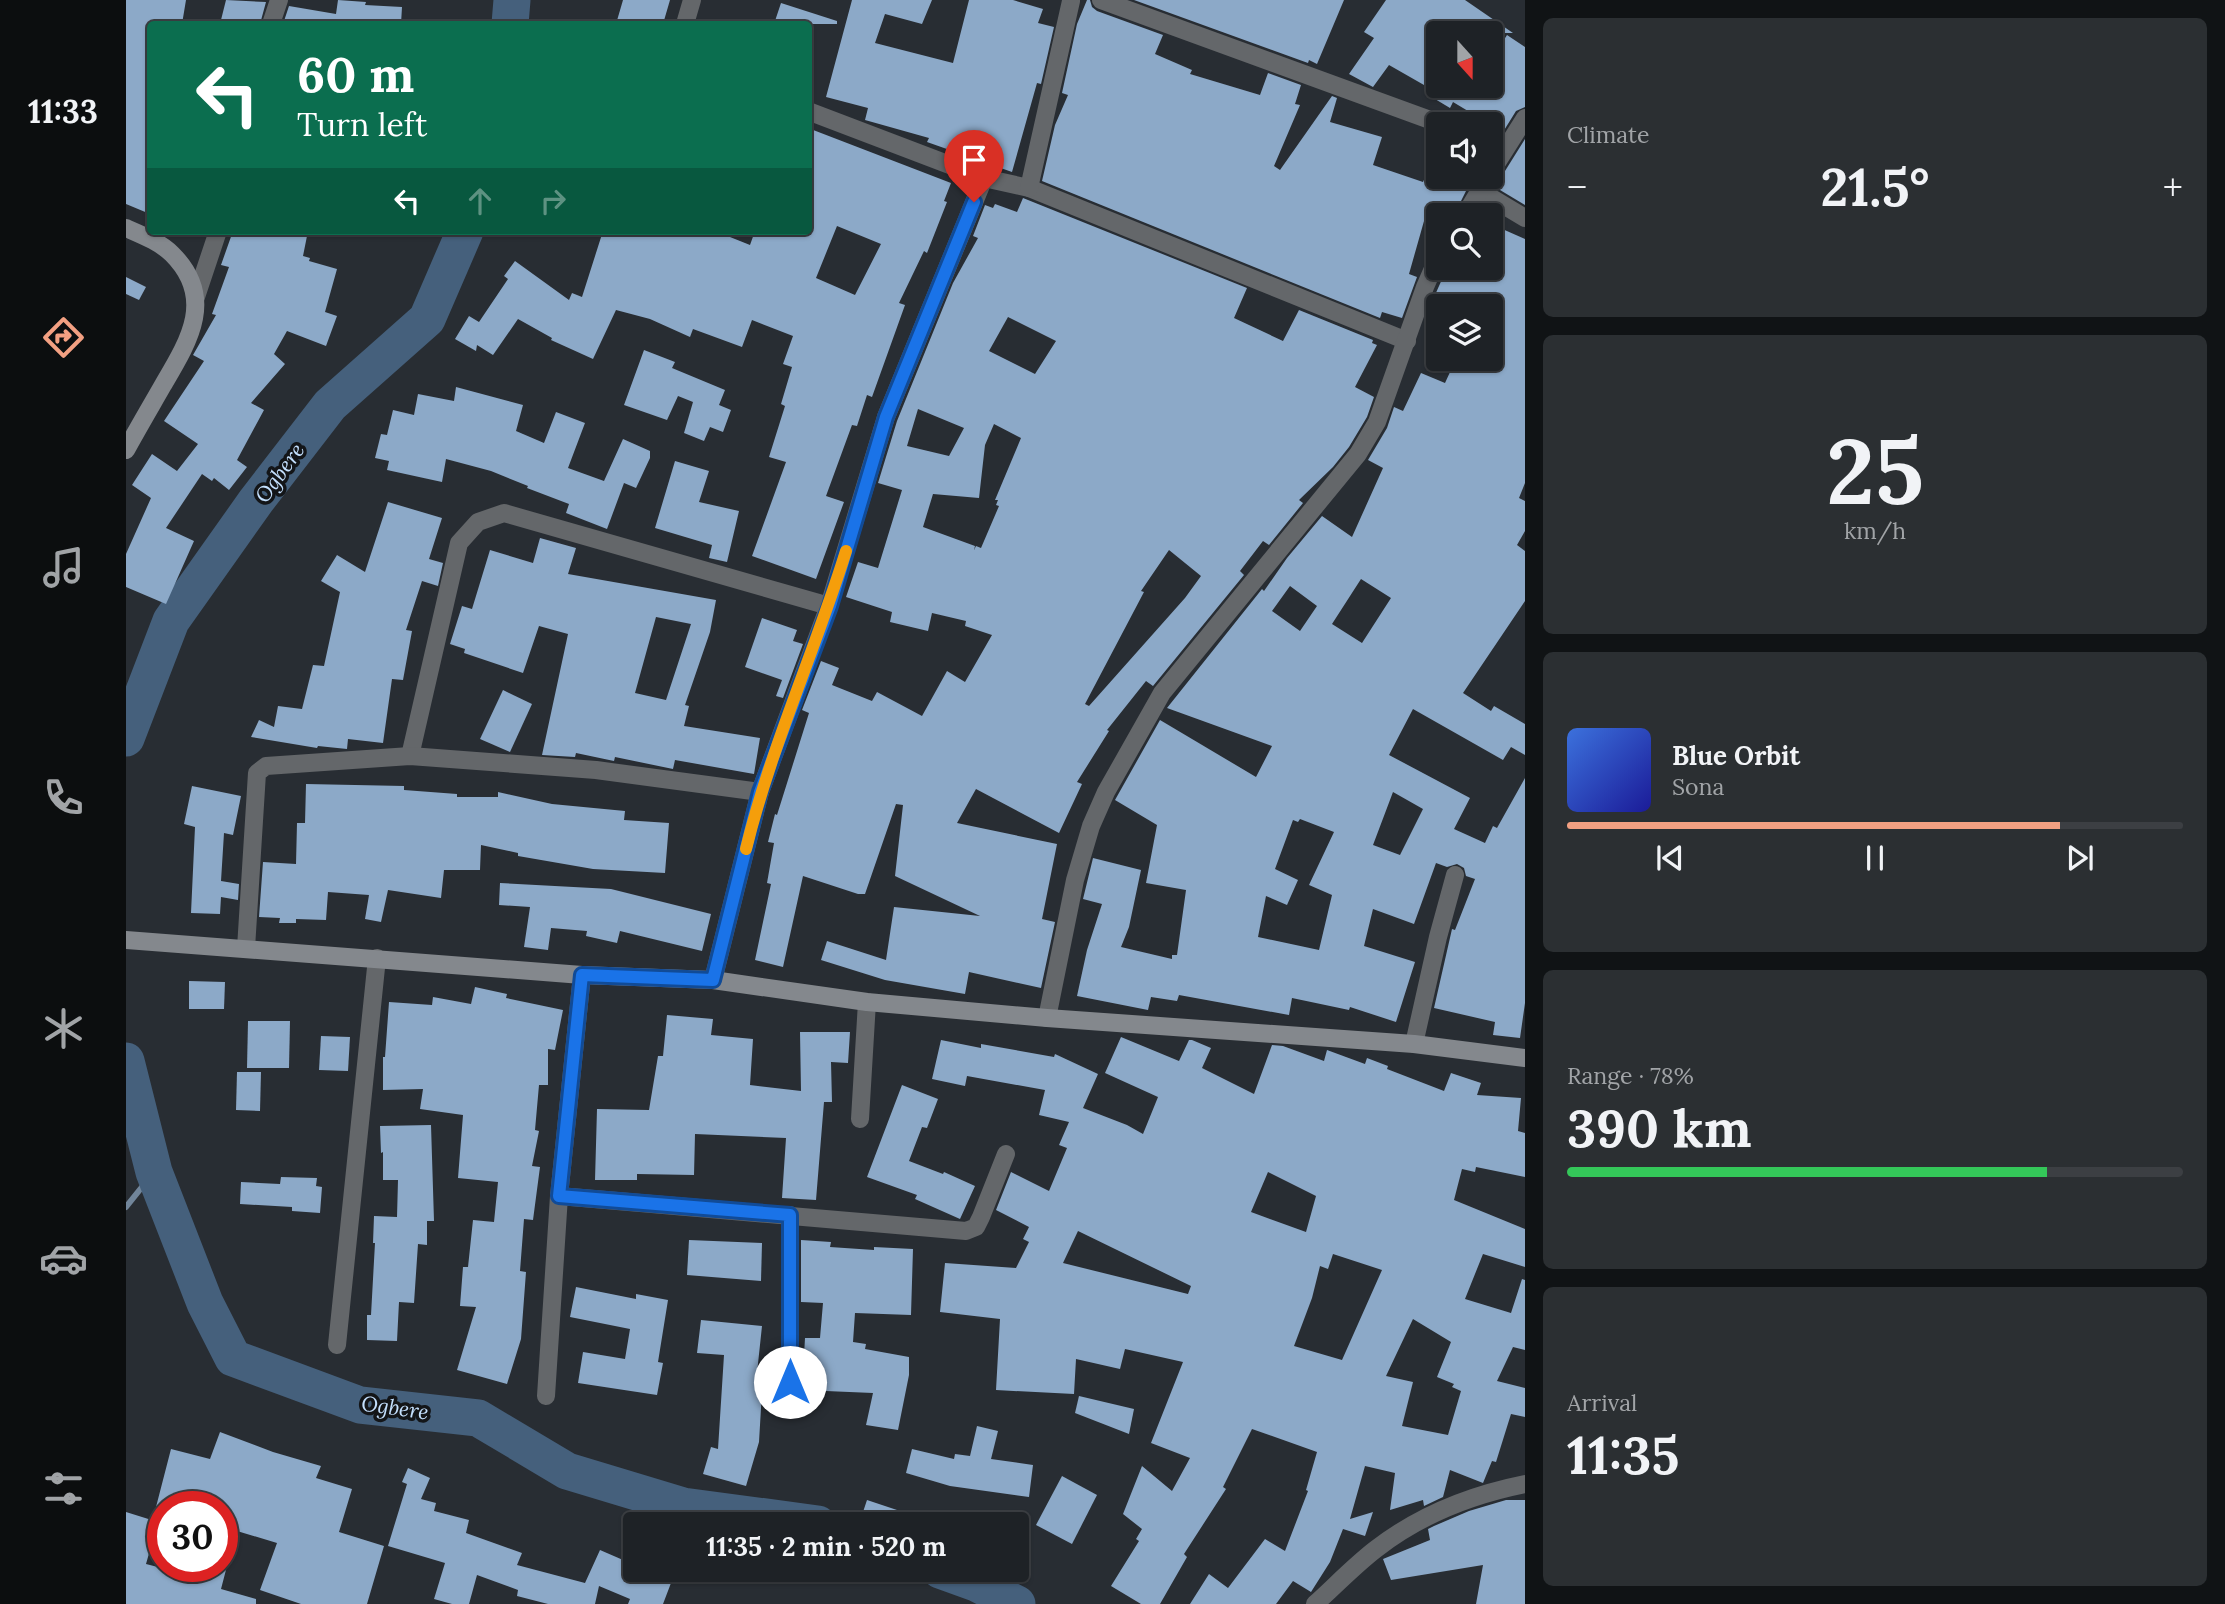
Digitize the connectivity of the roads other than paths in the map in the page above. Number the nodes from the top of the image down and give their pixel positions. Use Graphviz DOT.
graph roads {
  1 [pos="279,0"];
  2 [pos="692,0"];
  3 [pos="1071,0"];
  4 [pos="1101,0"];
  5 [pos="272,21"];
  6 [pos="686,21"];
  7 [pos="812,113"];
  8 [pos="1525,118"];
  9 [pos="1426,119"];
  10 [pos="1503,139"];
  11 [pos="984,178"];
  12 [pos="1029,188"];
  13 [pos="1490,189"];
  14 [pos="1525,218"];
  15 [pos="126,228"];
  16 [pos="217,235"];
  17 [pos="1428,280"];
  18 [pos="196,297"];
  19 [pos="1407,341"];
  20 [pos="126,450"];
  21 [pos="830,606"];
  22 [pos="410,756"];
  23 [pos="760,792"];
  24 [pos="1455,876"];
  25 [pos="134,941"];
  26 [pos="246,948"];
  27 [pos="377,958"];
  28 [pos="582,975"];
  29 [pos="713,980"];
  30 [pos="867,1002"];
  31 [pos="1047,1018"];
  32 [pos="1414,1044"];
  33 [pos="1525,1058"];
  34 [pos="860,1119"];
  35 [pos="1006,1154"];
  36 [pos="559,1196"];
  37 [pos="790,1215"];
  38 [pos="337,1345"];
  39 [pos="546,1396"];
  40 [pos="790,1410"];
  41 [pos="1525,1484"];
  42 [pos="1315,1604"];
  1 -- 5 [label="street"];
  2 -- 6 [label="street"];
  3 -- 12 [label="street"];
  4 -- 9 [label="street"];
  7 -- 11 [label="street"];
  8 -- 10 [label="street"];
  11 -- 12 [label="street"];
  11 -- 21 [label="street"];
  12 -- 19 [label="street"];
  13 -- 14 [label="street"];
  15 -- 18 [label="main road"];
  16 -- 18 [label="street"];
  17 -- 19 [label="street"];
  18 -- 20 [label="main road"];
  19 -- 31 [label="street"];
  21 -- 22 [label="street"];
  21 -- 23 [label="street"];
  22 -- 23 [label="street"];
  22 -- 26 [label="street"];
  23 -- 29 [label="street"];
  24 -- 32 [label="street"];
  25 -- 26 [label="main road"];
  26 -- 27 [label="main road"];
  27 -- 28 [label="main road"];
  27 -- 38 [label="street"];
  28 -- 29 [label="main road"];
  28 -- 36 [label="street"];
  29 -- 30 [label="main road"];
  30 -- 31 [label="main road"];
  30 -- 34 [label="street"];
  31 -- 32 [label="main road"];
  32 -- 33 [label="main road"];
  35 -- 37 [label="street"];
  36 -- 37 [label="street"];
  36 -- 39 [label="street"];
  37 -- 40 [label="street"];
  41 -- 42 [label="street"];
}
